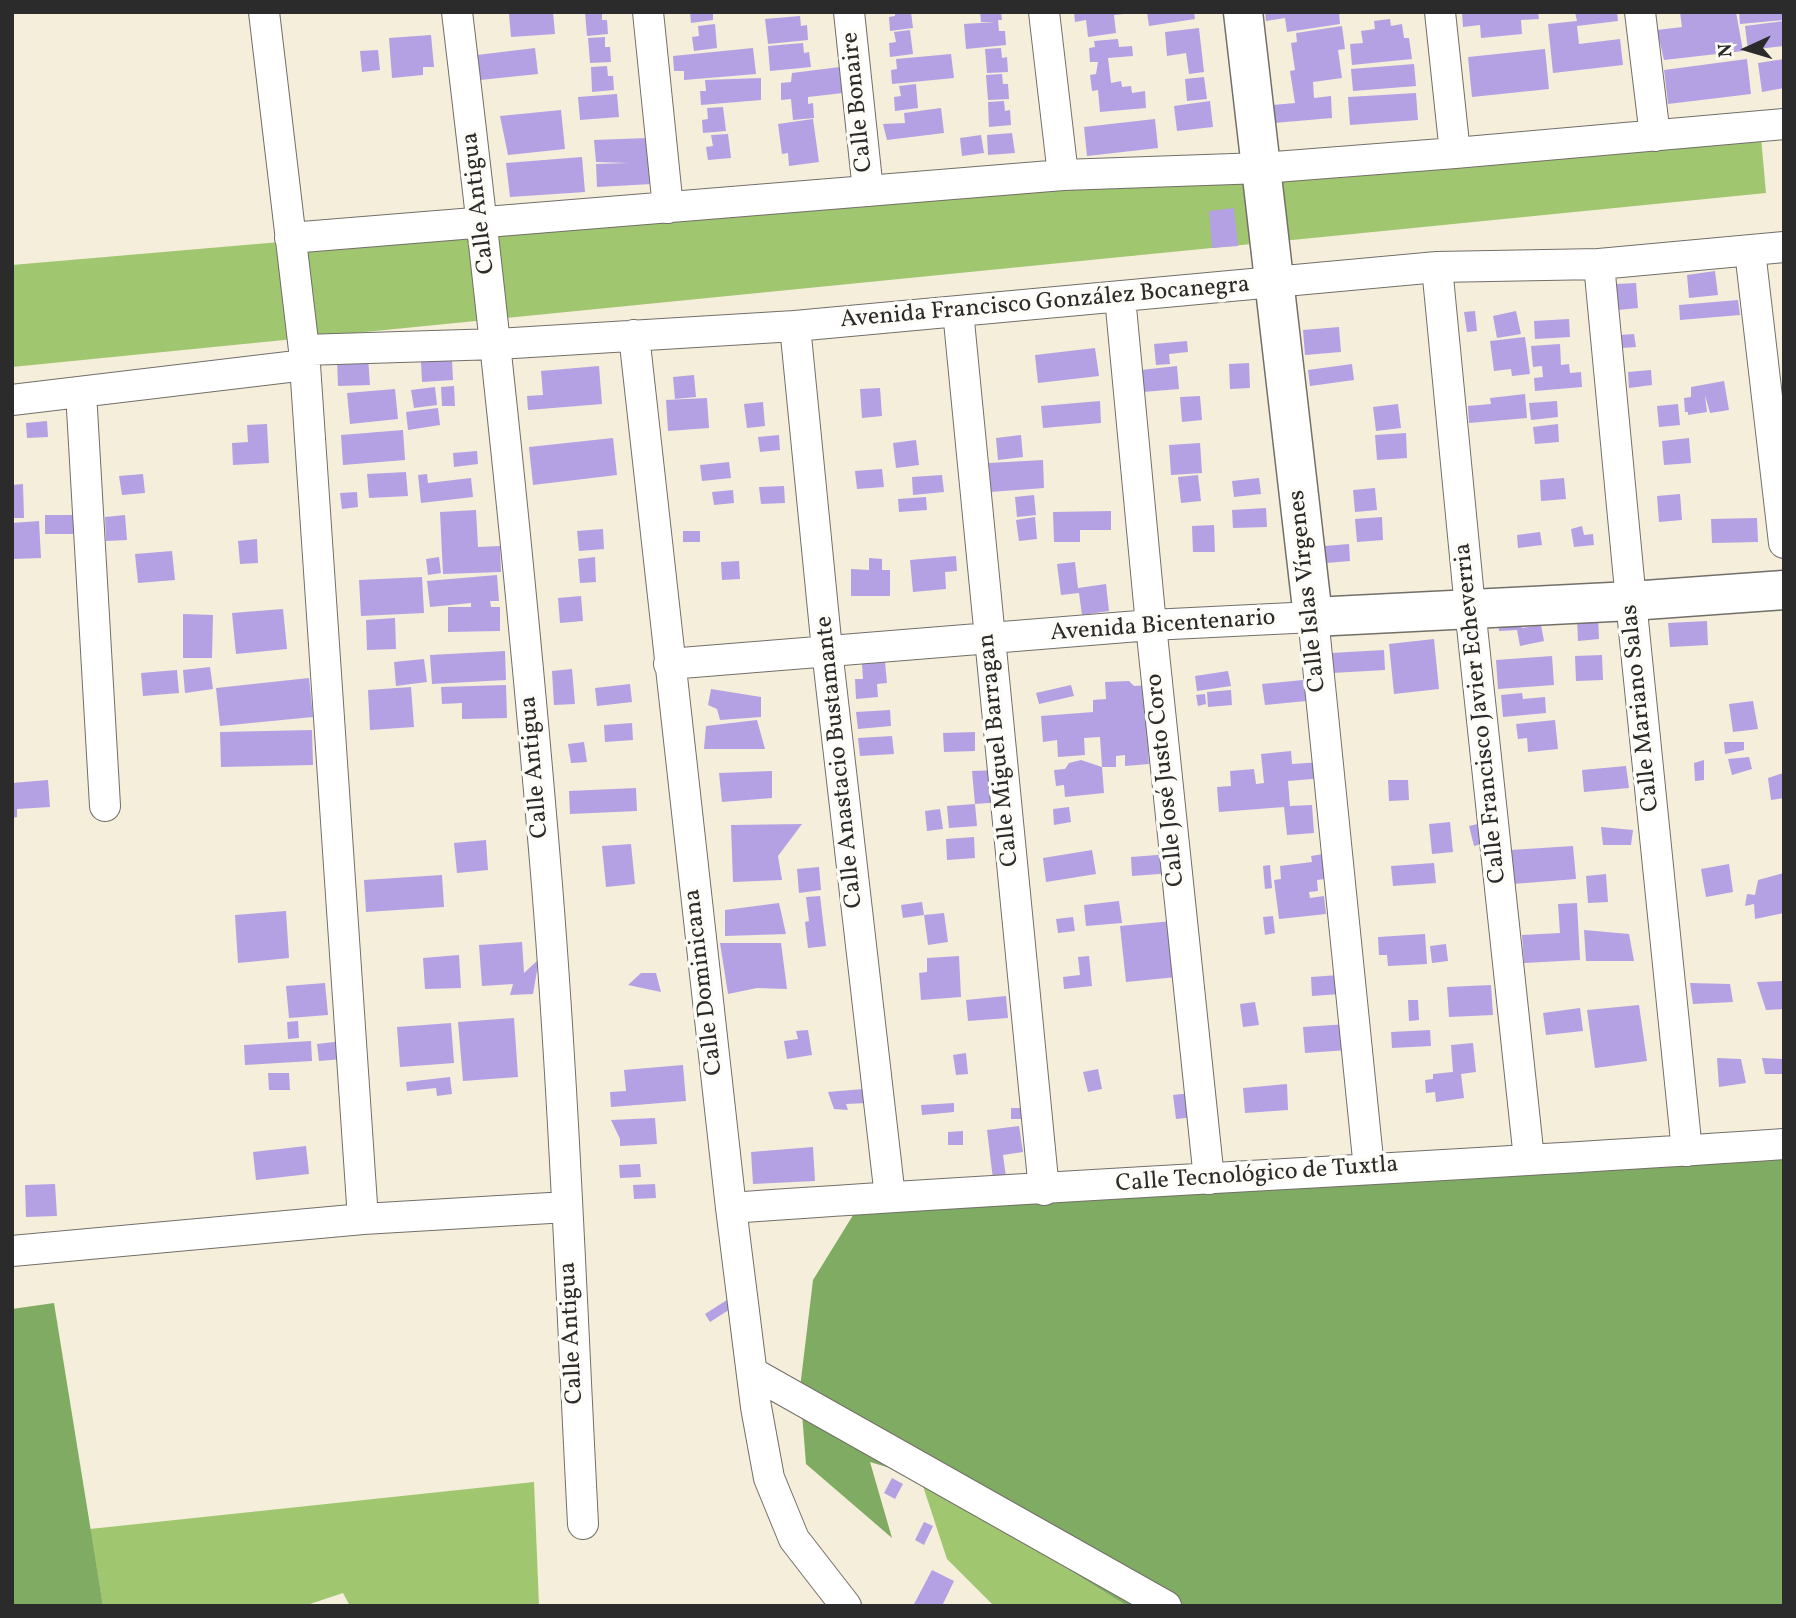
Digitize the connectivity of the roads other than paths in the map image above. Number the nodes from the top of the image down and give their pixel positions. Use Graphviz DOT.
graph roads {
  1 [pos="264,12"];
  2 [pos="457,12"];
  3 [pos="648,12"];
  4 [pos="849,12"];
  5 [pos="1044,12"];
  6 [pos="1243,12"];
  7 [pos="1440,12"];
  8 [pos="1640,12"];
  9 [pos="1784,124"];
  10 [pos="1655,136"];
  11 [pos="1455,153"];
  12 [pos="1262,168"];
  13 [pos="1063,175"];
  14 [pos="868,191"];
  15 [pos="668,208"];
  16 [pos="482,223"];
  17 [pos="290,238"];
  18 [pos="1784,247"];
  19 [pos="1750,251"];
  20 [pos="1599,264"];
  21 [pos="1437,267"];
  22 [pos="1275,284"];
  23 [pos="1120,297"];
  24 [pos="958,311"];
  25 [pos="795,326"];
  26 [pos="634,335"];
  27 [pos="497,344"];
  28 [pos="305,358"];
  29 [pos="81,392"];
  30 [pos="12,400"];
  31 [pos="1784,543"];
  32 [pos="1784,590"];
  33 [pos="1631,601"];
  34 [pos="1470,608"];
  35 [pos="1313,617"];
  36 [pos="1151,625"];
  37 [pos="989,640"];
  38 [pos="828,650"];
  39 [pos="669,664"];
  40 [pos="105,806"];
  41 [pos="1784,1144"];
  42 [pos="1687,1151"];
  43 [pos="1530,1159"];
  44 [pos="1369,1170"];
  45 [pos="1209,1179"];
  46 [pos="1044,1190"];
  47 [pos="890,1197"];
  48 [pos="567,1207"];
  49 [pos="731,1209"];
  50 [pos="363,1219"];
  51 [pos="12,1251"];
  52 [pos="753,1373"];
  53 [pos="583,1524"];
  54 [pos="846,1606"];
  55 [pos="1166,1606"];
  1 -- 17 [label="street"];
  2 -- 16 [label="street, Calle Antigua"];
  3 -- 15 [label="street"];
  4 -- 14 [label="street, Calle Bonaire"];
  5 -- 13 [label="street"];
  6 -- 12 [label="street, Calle Islas Vírgenes"];
  7 -- 11 [label="street"];
  8 -- 10 [label="street"];
  9 -- 10 [label="street"];
  10 -- 11 [label="street"];
  11 -- 12 [label="street"];
  12 -- 13 [label="street"];
  12 -- 22 [label="street, Calle Islas Vírgenes"];
  13 -- 14 [label="street"];
  14 -- 15 [label="street"];
  15 -- 16 [label="street"];
  16 -- 17 [label="street"];
  16 -- 27 [label="street, Calle Antigua"];
  17 -- 28 [label="street"];
  18 -- 19 [label="street, Avenida Francisco González Bocanegra"];
  19 -- 20 [label="street, Avenida Francisco González Bocanegra"];
  19 -- 31 [label="street"];
  20 -- 21 [label="street, Avenida Francisco González Bocanegra"];
  20 -- 33 [label="street, Calle Mariano Salas"];
  21 -- 22 [label="street, Avenida Francisco González Bocanegra"];
  21 -- 34 [label="street, Calle Francisco Javier Echeverria"];
  22 -- 23 [label="street, Avenida Francisco González Bocanegra"];
  22 -- 35 [label="street, Calle Islas Vírgenes"];
  23 -- 24 [label="street, Avenida Francisco González Bocanegra"];
  23 -- 36 [label="street, Calle José Justo Coro"];
  24 -- 25 [label="street, Avenida Francisco González Bocanegra"];
  24 -- 37 [label="street, Calle Miguel Barragan"];
  25 -- 26 [label="street, Avenida Francisco González Bocanegra"];
  25 -- 38 [label="street, Calle Anastacio Bustamante"];
  26 -- 27 [label="street, Avenida Francisco González Bocanegra"];
  26 -- 39 [label="street, Calle Dominicana"];
  27 -- 28 [label="street, Avenida Francisco González Bocanegra"];
  27 -- 48 [label="street, Calle Antigua"];
  28 -- 29 [label="street, Avenida Francisco González Bocanegra"];
  28 -- 50 [label="street"];
  29 -- 30 [label="street, Avenida Francisco González Bocanegra"];
  29 -- 40 [label="street"];
  32 -- 33 [label="street, Avenida Bicentenario"];
  33 -- 34 [label="street, Avenida Bicentenario"];
  33 -- 42 [label="street, Calle Mariano Salas"];
  34 -- 35 [label="street, Avenida Bicentenario"];
  34 -- 43 [label="street, Calle Francisco Javier Echeverria"];
  35 -- 36 [label="street, Avenida Bicentenario"];
  35 -- 44 [label="street, Calle Islas Vírgenes"];
  36 -- 37 [label="street, Avenida Bicentenario"];
  36 -- 45 [label="street, Calle José Justo Coro"];
  37 -- 38 [label="street, Avenida Bicentenario"];
  37 -- 46 [label="street, Calle Miguel Barragan"];
  38 -- 39 [label="street, Avenida Bicentenario"];
  38 -- 47 [label="street, Calle Anastacio Bustamante"];
  39 -- 49 [label="street, Calle Dominicana"];
  41 -- 42 [label="street, Calle Tecnológico de Tuxtla"];
  42 -- 43 [label="street, Calle Tecnológico de Tuxtla"];
  43 -- 44 [label="street, Calle Tecnológico de Tuxtla"];
  44 -- 45 [label="street, Calle Tecnológico de Tuxtla"];
  45 -- 46 [label="street, Calle Tecnológico de Tuxtla"];
  46 -- 47 [label="street, Calle Tecnológico de Tuxtla"];
  47 -- 49 [label="street, Calle Tecnológico de Tuxtla"];
  48 -- 50 [label="street"];
  48 -- 53 [label="street, Calle Antigua"];
  49 -- 52 [label="street, Calle Dominicana"];
  50 -- 51 [label="street"];
  52 -- 54 [label="street, Calle Dominicana"];
  52 -- 55 [label="street"];
}
